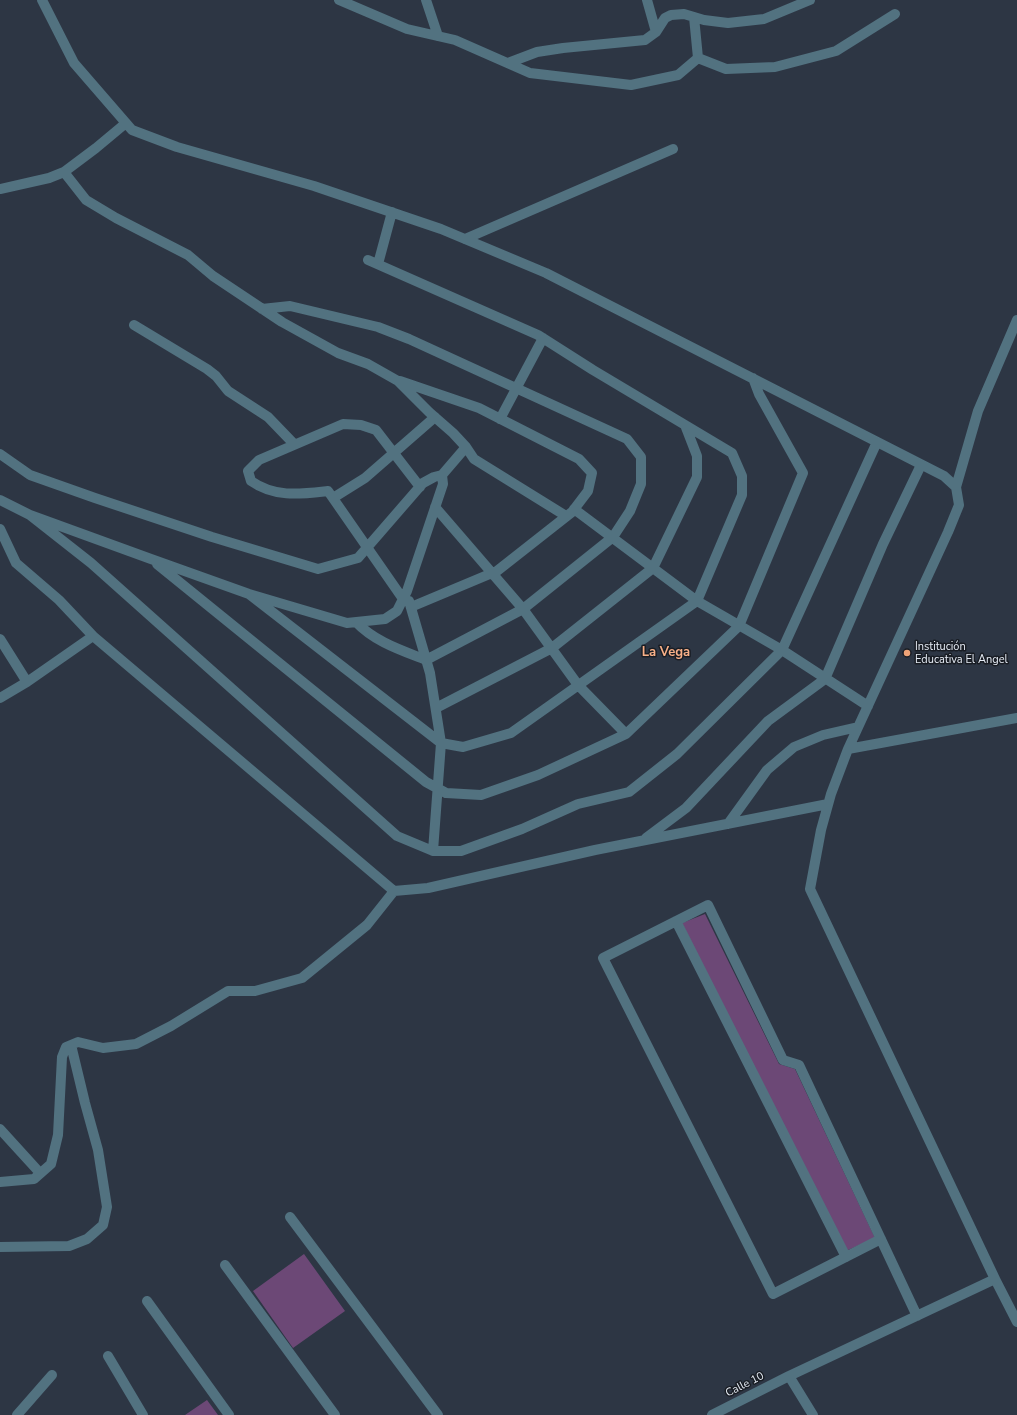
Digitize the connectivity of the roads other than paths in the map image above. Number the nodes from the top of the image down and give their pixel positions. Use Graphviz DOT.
graph roads {
  1 [pos="42,0"];
  2 [pos="339,0"];
  3 [pos="426,0"];
  4 [pos="647,0"];
  5 [pos="810,0"];
  6 [pos="895,14"];
  7 [pos="694,17"];
  8 [pos="656,32"];
  9 [pos="438,36"];
  10 [pos="698,58"];
  11 [pos="508,63"];
  12 [pos="126,123"];
  13 [pos="673,149"];
  14 [pos="64,172"];
  15 [pos="0,189"];
  16 [pos="392,212"];
  17 [pos="465,239"];
  18 [pos="262,309"];
  19 [pos="1017,320"];
  20 [pos="134,325"];
  21 [pos="543,338"];
  22 [pos="753,378"];
  23 [pos="398,381"];
  24 [pos="517,388"];
  25 [pos="435,418"];
  26 [pos="500,419"];
  27 [pos="686,425"];
  28 [pos="877,442"];
  29 [pos="294,444"];
  30 [pos="466,447"];
  31 [pos="395,453"];
  32 [pos="0,454"];
  33 [pos="921,465"];
  34 [pos="442,475"];
  35 [pos="420,486"];
  36 [pos="956,487"];
  37 [pos="333,498"];
  38 [pos="0,500"];
  39 [pos="435,508"];
  40 [pos="574,509"];
  41 [pos="30,515"];
  42 [pos="566,516"];
  43 [pos="0,529"];
  44 [pos="613,538"];
  45 [pos="368,547"];
  46 [pos="151,559"];
  47 [pos="653,568"];
  48 [pos="492,573"];
  49 [pos="249,594"];
  50 [pos="405,595"];
  51 [pos="697,601"];
  52 [pos="411,607"];
  53 [pos="523,609"];
  54 [pos="356,622"];
  55 [pos="739,626"];
  56 [pos="93,636"];
  57 [pos="0,639"];
  58 [pos="552,648"];
  59 [pos="782,650"];
  60 [pos="426,660"];
  61 [pos="825,679"];
  62 [pos="27,682"];
  63 [pos="578,685"];
  64 [pos="0,698"];
  65 [pos="868,706"];
  66 [pos="436,708"];
  67 [pos="1017,721"];
  68 [pos="858,727"];
  69 [pos="626,734"];
  70 [pos="441,743"];
  71 [pos="848,749"];
  72 [pos="439,789"];
  73 [pos="828,804"];
  74 [pos="728,824"];
  75 [pos="642,841"];
  76 [pos="433,852"];
  77 [pos="394,891"];
  78 [pos="676,921"];
  79 [pos="71,1045"];
  80 [pos="0,1129"];
  81 [pos="40,1174"];
  82 [pos="0,1182"];
  83 [pos="290,1217"];
  84 [pos="881,1239"];
  85 [pos="0,1247"];
  86 [pos="846,1257"];
  87 [pos="225,1265"];
  88 [pos="995,1279"];
  89 [pos="147,1300"];
  90 [pos="917,1316"];
  91 [pos="1017,1322"];
  92 [pos="108,1356"];
  93 [pos="52,1375"];
  94 [pos="789,1376"];
  95 [pos="17,1415"];
  96 [pos="143,1415"];
  97 [pos="229,1415"];
  98 [pos="335,1415"];
  99 [pos="438,1415"];
  100 [pos="712,1415"];
  101 [pos="813,1415"];
  1 -- 12 [label="street"];
  2 -- 9 [label="street"];
  3 -- 9 [label="street"];
  4 -- 8 [label="street"];
  5 -- 7 [label="street"];
  6 -- 10 [label="street"];
  7 -- 8 [label="street"];
  7 -- 10 [label="street"];
  8 -- 11 [label="street"];
  9 -- 11 [label="street"];
  10 -- 11 [label="street"];
  12 -- 14 [label="street"];
  12 -- 16 [label="street"];
  13 -- 17 [label="street"];
  14 -- 15 [label="street"];
  14 -- 18 [label="street"];
  16 -- 17 [label="street"];
  16 -- 21 [label="street"];
  17 -- 22 [label="street"];
  18 -- 23 [label="street"];
  18 -- 24 [label="street"];
  19 -- 36 [label="street"];
  20 -- 29 [label="street"];
  21 -- 24 [label="street"];
  21 -- 27 [label="street"];
  22 -- 28 [label="street"];
  22 -- 55 [label="street"];
  23 -- 25 [label="street"];
  23 -- 26 [label="street"];
  24 -- 26 [label="street"];
  24 -- 44 [label="street"];
  25 -- 30 [label="street"];
  25 -- 31 [label="street"];
  26 -- 40 [label="street"];
  27 -- 47 [label="street"];
  27 -- 51 [label="street"];
  28 -- 33 [label="street"];
  28 -- 59 [label="street"];
  29 -- 31 [label="street"];
  29 -- 37 [label="street"];
  30 -- 34 [label="street"];
  30 -- 42 [label="street"];
  31 -- 35 [label="street"];
  31 -- 37 [label="street"];
  32 -- 45 [label="street"];
  33 -- 36 [label="street"];
  33 -- 61 [label="street"];
  34 -- 35 [label="street"];
  34 -- 39 [label="street"];
  35 -- 45 [label="street"];
  36 -- 65 [label="street"];
  37 -- 45 [label="street"];
  38 -- 41 [label="street"];
  39 -- 48 [label="street"];
  39 -- 50 [label="street"];
  40 -- 42 [label="street"];
  40 -- 44 [label="street"];
  41 -- 46 [label="street"];
  41 -- 76 [label="street"];
  42 -- 48 [label="street"];
  43 -- 56 [label="street"];
  44 -- 47 [label="street"];
  44 -- 53 [label="street"];
  45 -- 50 [label="street"];
  46 -- 49 [label="street"];
  46 -- 72 [label="street"];
  47 -- 51 [label="street"];
  47 -- 58 [label="street"];
  48 -- 52 [label="street"];
  48 -- 53 [label="street"];
  49 -- 54 [label="street"];
  49 -- 70 [label="street"];
  50 -- 52 [label="street"];
  50 -- 54 [label="street"];
  51 -- 55 [label="street"];
  51 -- 63 [label="street"];
  52 -- 60 [label="street"];
  53 -- 58 [label="street"];
  53 -- 60 [label="street"];
  54 -- 60 [label="street"];
  55 -- 59 [label="street"];
  55 -- 69 [label="street"];
  56 -- 62 [label="street"];
  56 -- 77 [label="street"];
  57 -- 62 [label="street"];
  58 -- 63 [label="street"];
  58 -- 66 [label="street"];
  59 -- 61 [label="street"];
  59 -- 76 [label="street"];
  60 -- 66 [label="street"];
  61 -- 65 [label="street"];
  61 -- 75 [label="street"];
  62 -- 64 [label="street"];
  63 -- 69 [label="street"];
  63 -- 70 [label="street"];
  65 -- 68 [label="street"];
  66 -- 70 [label="street"];
  67 -- 71 [label="street"];
  68 -- 71 [label="street"];
  68 -- 74 [label="street"];
  69 -- 72 [label="street"];
  70 -- 72 [label="street"];
  71 -- 73 [label="street"];
  72 -- 76 [label="street"];
  73 -- 74 [label="street"];
  73 -- 88 [label="street"];
  74 -- 75 [label="street"];
  75 -- 77 [label="street"];
  77 -- 79 [label="street"];
  78 -- 84 [label="street"];
  78 -- 86 [label="street"];
  78 -- 86 [label="street"];
  79 -- 81 [label="street"];
  79 -- 85 [label="street"];
  80 -- 81 [label="street"];
  81 -- 82 [label="street"];
  83 -- 99 [label="street"];
  84 -- 86 [label="street"];
  84 -- 90 [label="street"];
  87 -- 98 [label="street"];
  88 -- 90 [label="street, Calle 10"];
  88 -- 91 [label="street"];
  89 -- 97 [label="street"];
  90 -- 94 [label="street, Calle 10"];
  92 -- 96 [label="street"];
  93 -- 95 [label="street"];
  94 -- 100 [label="street, Calle 10"];
  94 -- 101 [label="street"];
}
